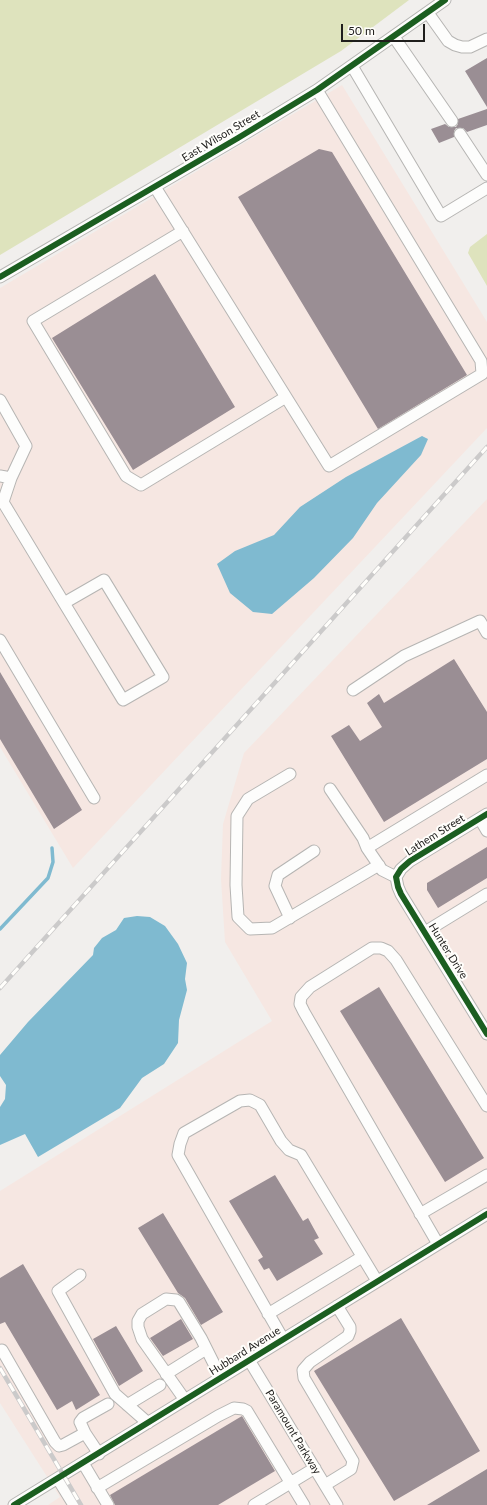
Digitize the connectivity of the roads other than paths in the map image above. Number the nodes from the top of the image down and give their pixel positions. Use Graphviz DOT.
graph roads {
  1 [pos="445,0"];
  2 [pos="428,13"];
  3 [pos="394,37"];
  4 [pos="487,39"];
  5 [pos="352,66"];
  6 [pos="317,90"];
  7 [pos="452,121"];
  8 [pos="460,134"];
  9 [pos="487,175"];
  10 [pos="155,187"];
  11 [pos="487,188"];
  12 [pos="183,231"];
  13 [pos="0,277"];
  14 [pos="286,397"];
  15 [pos="0,400"];
  16 [pos="5,477"];
  17 [pos="64,603"];
  18 [pos="487,633"];
  19 [pos="0,640"];
  20 [pos="353,690"];
  21 [pos="290,774"];
  22 [pos="487,775"];
  23 [pos="330,789"];
  24 [pos="94,798"];
  25 [pos="483,816"];
  26 [pos="487,831"];
  27 [pos="367,848"];
  28 [pos="314,851"];
  29 [pos="379,865"];
  30 [pos="396,877"];
  31 [pos="487,894"];
  32 [pos="290,918"];
  33 [pos="425,932"];
  34 [pos="487,1033"];
  35 [pos="487,1106"];
  36 [pos="487,1175"];
  37 [pos="420,1214"];
  38 [pos="487,1214"];
  39 [pos="438,1244"];
  40 [pos="362,1256"];
  41 [pos="80,1275"];
  42 [pos="377,1281"];
  43 [pos="336,1306"];
  44 [pos="268,1314"];
  45 [pos="283,1339"];
  46 [pos="206,1349"];
  47 [pos="2,1350"];
  48 [pos="249,1360"];
  49 [pos="166,1374"];
  50 [pos="220,1378"];
  51 [pos="160,1385"];
  52 [pos="185,1400"];
  53 [pos="108,1404"];
  54 [pos="127,1405"];
  55 [pos="148,1423"];
  56 [pos="85,1433"];
  57 [pos="99,1454"];
  58 [pos="83,1463"];
  59 [pos="315,1468"];
  60 [pos="58,1479"];
  61 [pos="290,1482"];
  62 [pos="325,1485"];
  63 [pos="97,1488"];
  64 [pos="14,1505"];
  65 [pos="74,1505"];
  66 [pos="108,1505"];
  67 [pos="254,1505"];
  68 [pos="304,1505"];
  69 [pos="337,1505"];
  1 -- 2 [label="street, East Wilson Street"];
  2 -- 3 [label="street, East Wilson Street"];
  2 -- 4 [label="street"];
  3 -- 5 [label="street, East Wilson Street"];
  3 -- 7 [label="street"];
  5 -- 6 [label="street, East Wilson Street"];
  5 -- 11 [label="street"];
  6 -- 10 [label="street, East Wilson Street"];
  6 -- 14 [label="street"];
  8 -- 9 [label="street"];
  10 -- 12 [label="street"];
  10 -- 13 [label="street, East Wilson Street"];
  12 -- 14 [label="street"];
  12 -- 14 [label="street"];
  15 -- 16 [label="street"];
  16 -- 17 [label="street"];
  17 -- 17 [label="street"];
  18 -- 20 [label="street"];
  19 -- 24 [label="street"];
  21 -- 32 [label="street"];
  22 -- 27 [label="street"];
  23 -- 27 [label="street"];
  25 -- 26 [label="street"];
  25 -- 30 [label="street, Lathem Street"];
  27 -- 29 [label="street"];
  28 -- 32 [label="street"];
  29 -- 30 [label="street"];
  29 -- 32 [label="street"];
  30 -- 33 [label="street, Hunter Drive"];
  31 -- 33 [label="street"];
  33 -- 34 [label="street, Hunter Drive"];
  35 -- 37 [label="street"];
  36 -- 37 [label="street"];
  37 -- 39 [label="street"];
  38 -- 39 [label="street, Hubbard Avenue"];
  39 -- 42 [label="street, Hubbard Avenue"];
  40 -- 42 [label="street"];
  40 -- 44 [label="street"];
  40 -- 44 [label="street"];
  41 -- 54 [label="street"];
  42 -- 43 [label="street, Hubbard Avenue"];
  43 -- 45 [label="street, Hubbard Avenue"];
  43 -- 62 [label="street"];
  44 -- 45 [label="street"];
  45 -- 48 [label="street, Hubbard Avenue"];
  46 -- 49 [label="street"];
  46 -- 49 [label="street"];
  46 -- 50 [label="street"];
  47 -- 56 [label="street"];
  48 -- 50 [label="street, Hubbard Avenue"];
  48 -- 59 [label="street, Paramount Parkway"];
  49 -- 52 [label="street"];
  50 -- 52 [label="street, Hubbard Avenue"];
  51 -- 54 [label="street"];
  52 -- 55 [label="street, Hubbard Avenue"];
  53 -- 56 [label="street"];
  54 -- 55 [label="street"];
  55 -- 57 [label="street, Hubbard Avenue"];
  56 -- 57 [label="street"];
  57 -- 58 [label="street, Hubbard Avenue"];
  58 -- 60 [label="street, Hubbard Avenue"];
  58 -- 63 [label="street"];
  59 -- 61 [label="street"];
  59 -- 62 [label="street, Paramount Parkway"];
  60 -- 64 [label="street, Hubbard Avenue"];
  60 -- 65 [label="street"];
  61 -- 63 [label="street"];
  61 -- 67 [label="street"];
  61 -- 68 [label="street"];
  62 -- 69 [label="street, Paramount Parkway"];
  63 -- 66 [label="street"];
}
